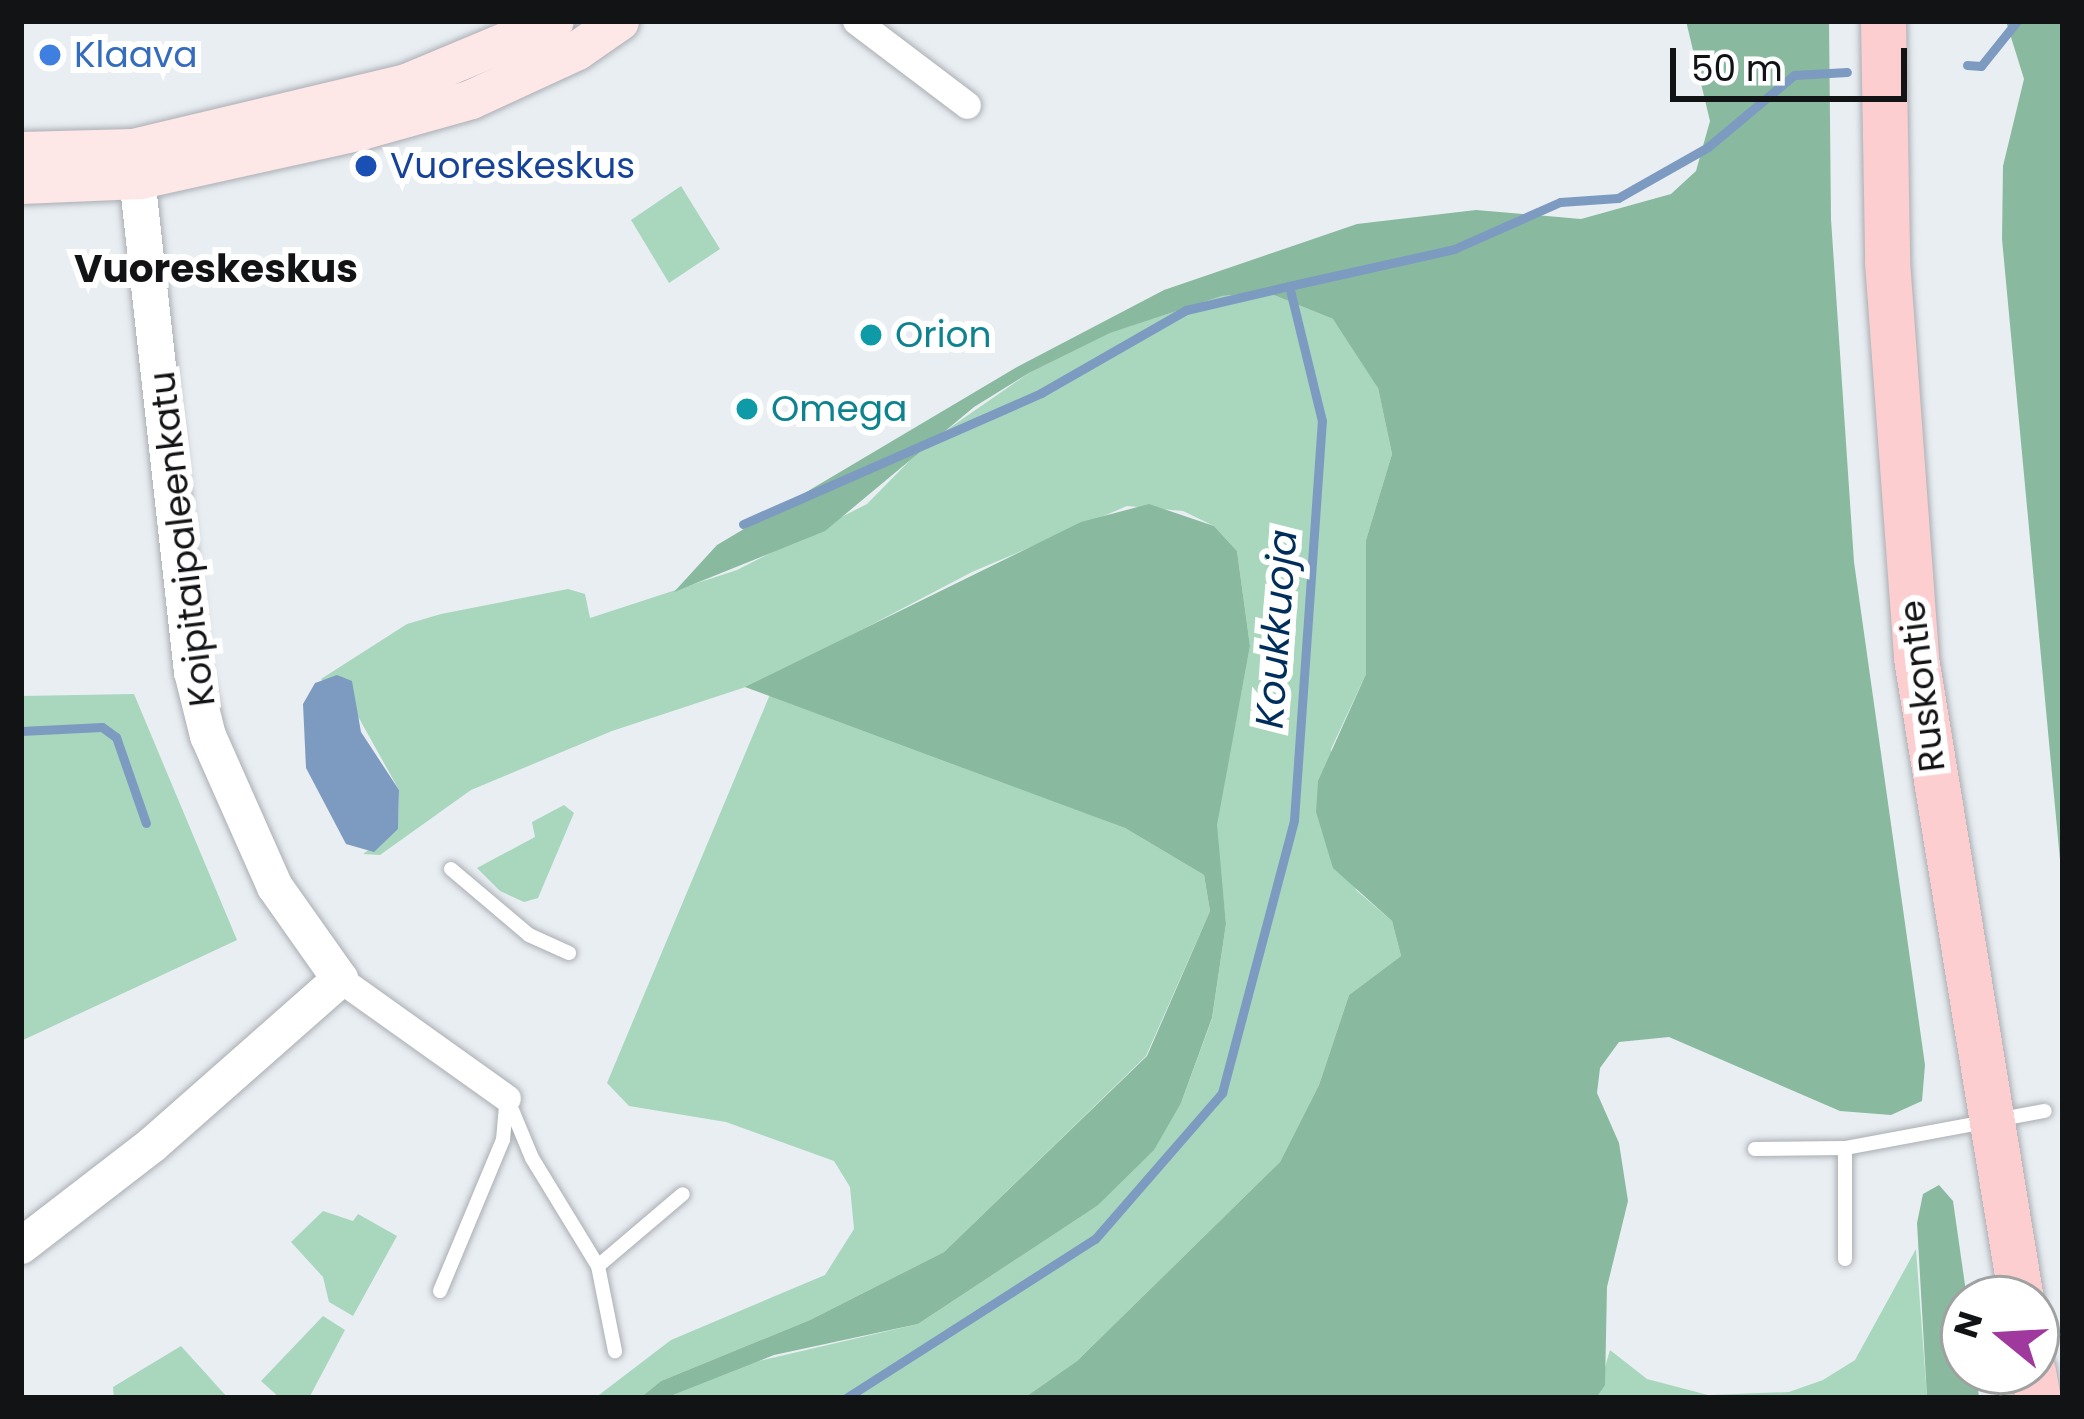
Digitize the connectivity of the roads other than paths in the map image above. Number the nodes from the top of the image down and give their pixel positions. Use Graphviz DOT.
graph roads {
  1 [pos="554,21"];
  2 [pos="619,21"];
  3 [pos="856,21"];
  4 [pos="1883,21"];
  5 [pos="967,105"];
  6 [pos="21,151"];
  7 [pos="137,163"];
  8 [pos="21,184"];
  9 [pos="451,869"];
  10 [pos="569,953"];
  11 [pos="340,979"];
  12 [pos="507,1098"];
  13 [pos="2045,1111"];
  14 [pos="1991,1125"];
  15 [pos="1845,1148"];
  16 [pos="1755,1149"];
  17 [pos="683,1194"];
  18 [pos="21,1246"];
  19 [pos="1845,1259"];
  20 [pos="598,1266"];
  21 [pos="2017,1275"];
  22 [pos="440,1291"];
  23 [pos="615,1351"];
  1 -- 7 [label="main road"];
  2 -- 7 [label="main road"];
  3 -- 5 [label="street"];
  4 -- 14 [label="main road, Ruskontie"];
  6 -- 7 [label="main road"];
  7 -- 8 [label="main road"];
  7 -- 11 [label="street, Koipitaipaleenkatu"];
  9 -- 10 [label="lane"];
  11 -- 12 [label="street, Koipitaipaleenkatu"];
  11 -- 18 [label="street"];
  12 -- 20 [label="lane"];
  12 -- 22 [label="lane"];
  13 -- 14 [label="lane"];
  14 -- 15 [label="lane"];
  14 -- 21 [label="main road, Ruskontie"];
  15 -- 16 [label="lane"];
  15 -- 19 [label="lane"];
  17 -- 20 [label="lane"];
  20 -- 23 [label="lane"];
}
